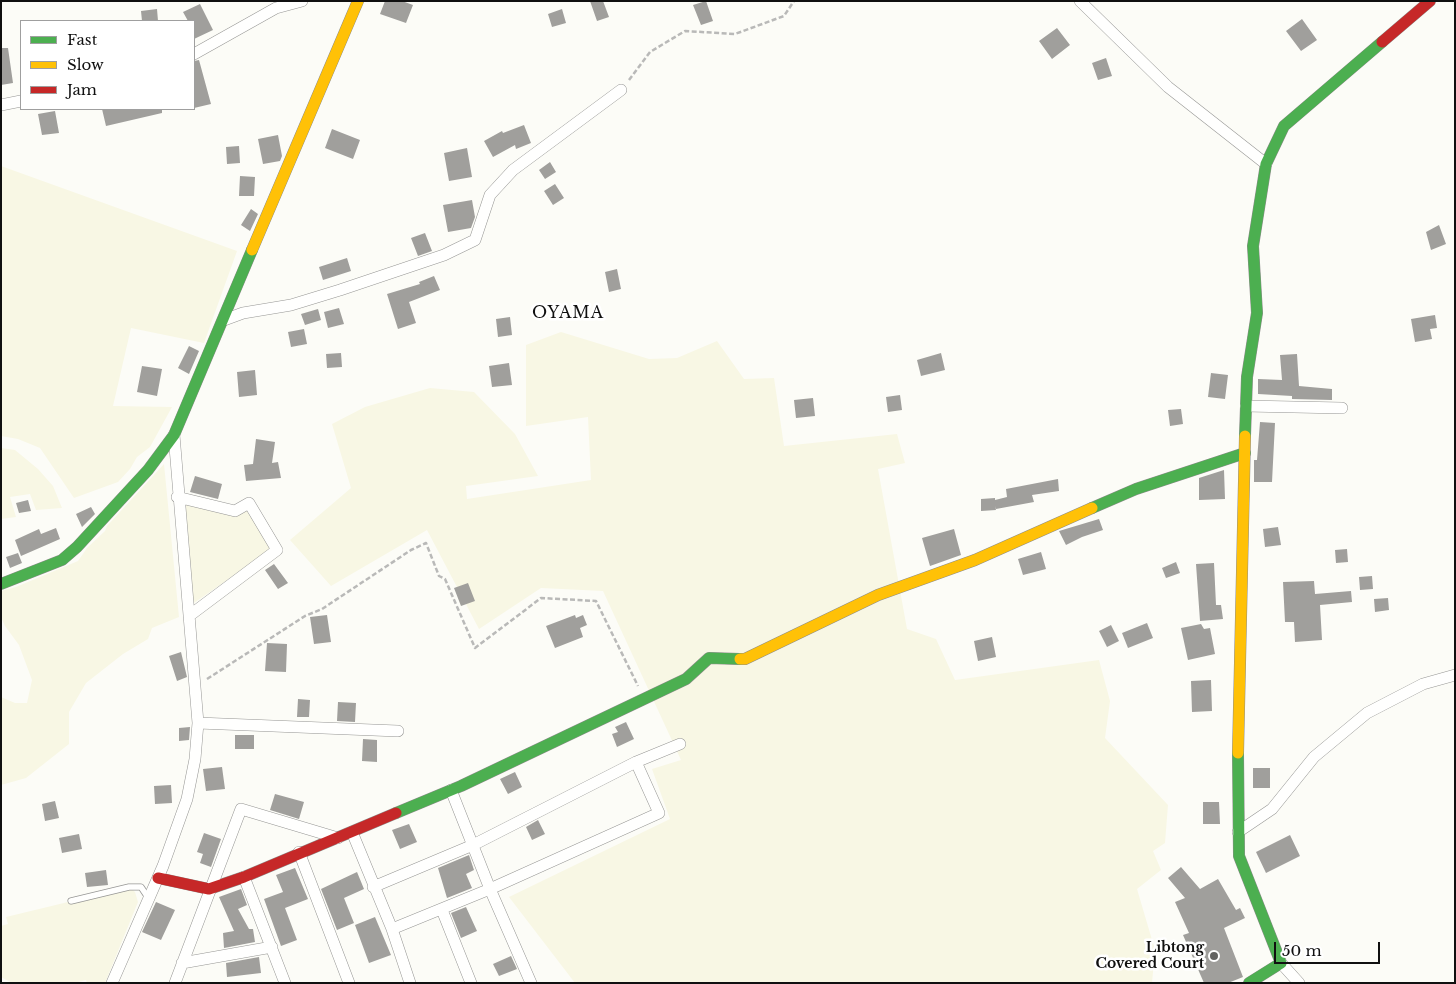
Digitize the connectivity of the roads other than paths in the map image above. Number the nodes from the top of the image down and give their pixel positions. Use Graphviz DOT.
graph roads {
  1 [pos="302,1"];
  2 [pos="358,1"];
  3 [pos="1080,1"];
  4 [pos="1430,1"];
  5 [pos="195,53"];
  6 [pos="620,90"];
  7 [pos="20,102"];
  8 [pos="1,105"];
  9 [pos="1266,164"];
  10 [pos="224,320"];
  11 [pos="1246,406"];
  12 [pos="1342,408"];
  13 [pos="174,436"];
  14 [pos="1245,453"];
  15 [pos="178,497"];
  16 [pos="1,584"];
  17 [pos="189,616"];
  18 [pos="1455,675"];
  19 [pos="198,723"];
  20 [pos="398,731"];
  21 [pos="680,744"];
  22 [pos="636,762"];
  23 [pos="451,790"];
  24 [pos="352,832"];
  25 [pos="1238,832"];
  26 [pos="338,838"];
  27 [pos="473,845"];
  28 [pos="299,852"];
  29 [pos="244,876"];
  30 [pos="158,878"];
  31 [pos="373,887"];
  32 [pos="209,890"];
  33 [pos="490,890"];
  34 [pos="149,899"];
  35 [pos="71,901"];
  36 [pos="442,910"];
  37 [pos="392,929"];
  38 [pos="272,947"];
  39 [pos="182,963"];
  40 [pos="1281,963"];
  41 [pos="112,983"];
  42 [pos="175,983"];
  43 [pos="285,983"];
  44 [pos="349,983"];
  45 [pos="410,983"];
  46 [pos="471,983"];
  47 [pos="531,983"];
  48 [pos="1249,983"];
  49 [pos="1299,983"];
  1 -- 5 [label="street"];
  2 -- 10 [label="street"];
  3 -- 9 [label="street"];
  4 -- 9 [label="street"];
  6 -- 10 [label="street"];
  7 -- 8 [label="street"];
  9 -- 11 [label="street"];
  10 -- 13 [label="street"];
  11 -- 12 [label="street"];
  11 -- 14 [label="street"];
  13 -- 15 [label="street"];
  13 -- 16 [label="street"];
  14 -- 23 [label="street"];
  14 -- 25 [label="street"];
  15 -- 17 [label="street"];
  15 -- 17 [label="street"];
  17 -- 19 [label="street"];
  18 -- 25 [label="street"];
  19 -- 20 [label="street"];
  19 -- 30 [label="street"];
  21 -- 22 [label="street"];
  22 -- 27 [label="street"];
  22 -- 33 [label="street"];
  23 -- 24 [label="street"];
  23 -- 27 [label="street"];
  24 -- 26 [label="street"];
  24 -- 31 [label="street"];
  25 -- 40 [label="street"];
  26 -- 28 [label="street"];
  26 -- 32 [label="street"];
  27 -- 31 [label="street"];
  27 -- 33 [label="street"];
  28 -- 29 [label="street"];
  28 -- 44 [label="street"];
  29 -- 32 [label="street"];
  29 -- 38 [label="street"];
  30 -- 32 [label="street"];
  30 -- 34 [label="street"];
  31 -- 37 [label="street"];
  32 -- 39 [label="street"];
  33 -- 36 [label="street"];
  33 -- 47 [label="street"];
  34 -- 35 [label="lane"];
  34 -- 41 [label="street"];
  36 -- 37 [label="street"];
  36 -- 46 [label="street"];
  37 -- 45 [label="street"];
  38 -- 39 [label="street"];
  38 -- 43 [label="street"];
  39 -- 42 [label="street"];
  40 -- 48 [label="street"];
  40 -- 49 [label="street"];
}
